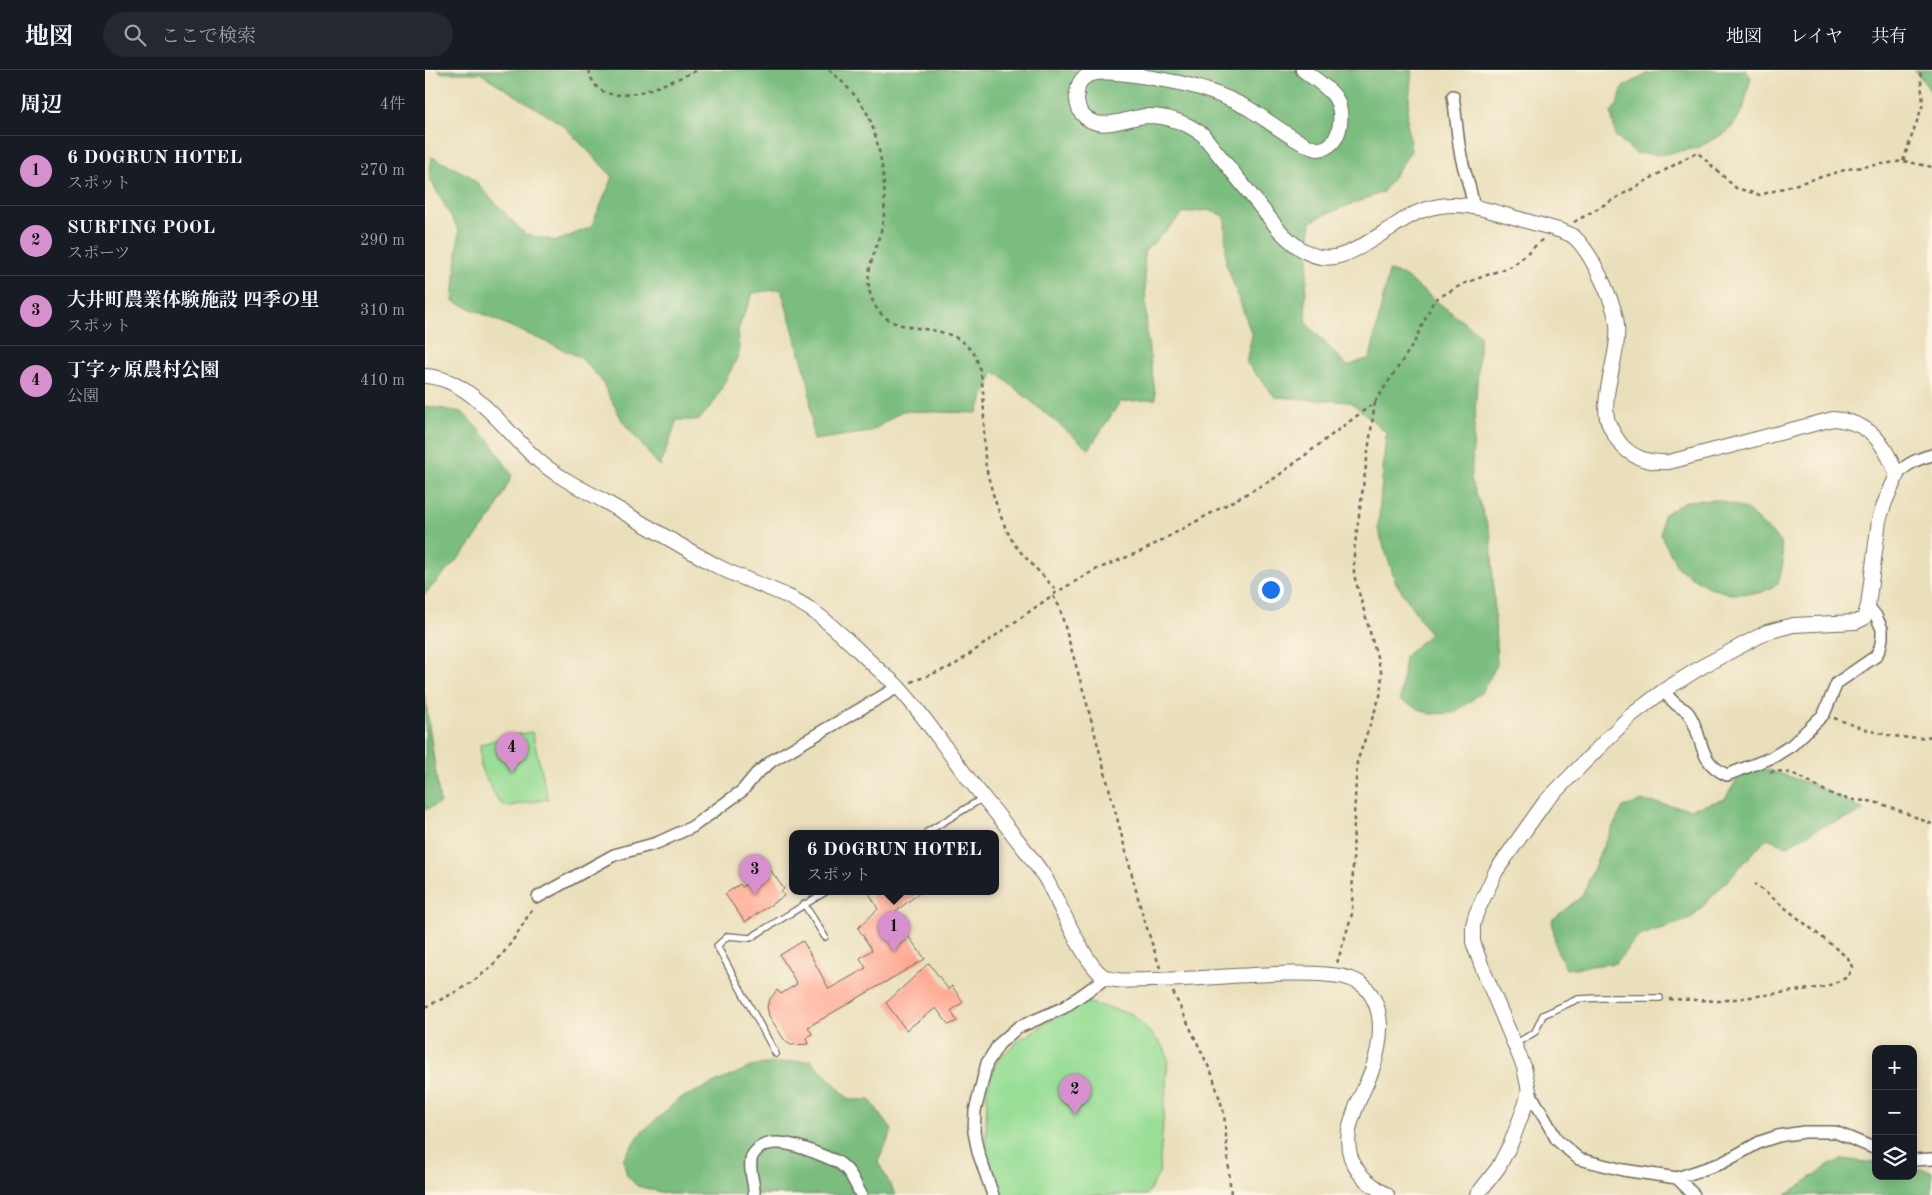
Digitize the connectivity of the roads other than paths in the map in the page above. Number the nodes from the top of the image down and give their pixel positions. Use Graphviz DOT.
graph roads {
  1 [pos="1303,70"];
  2 [pos="1453,96"];
  3 [pos="1473,205"];
  4 [pos="425,376"];
  5 [pos="1932,455"];
  6 [pos="1897,475"];
  7 [pos="1868,606"];
  8 [pos="898,687"];
  9 [pos="1663,691"];
  10 [pos="983,798"];
  11 [pos="930,830"];
  12 [pos="820,895"];
  13 [pos="538,897"];
  14 [pos="804,904"];
  15 [pos="825,937"];
  16 [pos="1106,978"];
  17 [pos="1660,998"];
  18 [pos="1515,1044"];
  19 [pos="776,1054"];
  20 [pos="1529,1091"];
  21 [pos="1872,1147"];
  22 [pos="1932,1159"];
  23 [pos="1917,1160"];
  24 [pos="1677,1178"];
  25 [pos="755,1195"];
  26 [pos="861,1195"];
  27 [pos="993,1195"];
  28 [pos="1387,1195"];
  29 [pos="1477,1195"];
  30 [pos="1693,1195"];
  1 -- 3 [label="street"];
  2 -- 3 [label="street"];
  3 -- 6 [label="street"];
  4 -- 8 [label="street"];
  5 -- 6 [label="street"];
  6 -- 7 [label="street"];
  7 -- 9 [label="street"];
  7 -- 9 [label="street"];
  8 -- 10 [label="street"];
  8 -- 13 [label="street"];
  9 -- 18 [label="street"];
  10 -- 11 [label="lane"];
  10 -- 16 [label="street"];
  12 -- 14 [label="lane"];
  14 -- 15 [label="lane"];
  14 -- 19 [label="lane"];
  16 -- 27 [label="street"];
  16 -- 28 [label="street"];
  17 -- 18 [label="lane"];
  18 -- 20 [label="street"];
  20 -- 24 [label="street"];
  20 -- 29 [label="street"];
  21 -- 24 [label="street"];
  22 -- 23 [label="street"];
  24 -- 30 [label="street"];
  25 -- 26 [label="street"];
}
